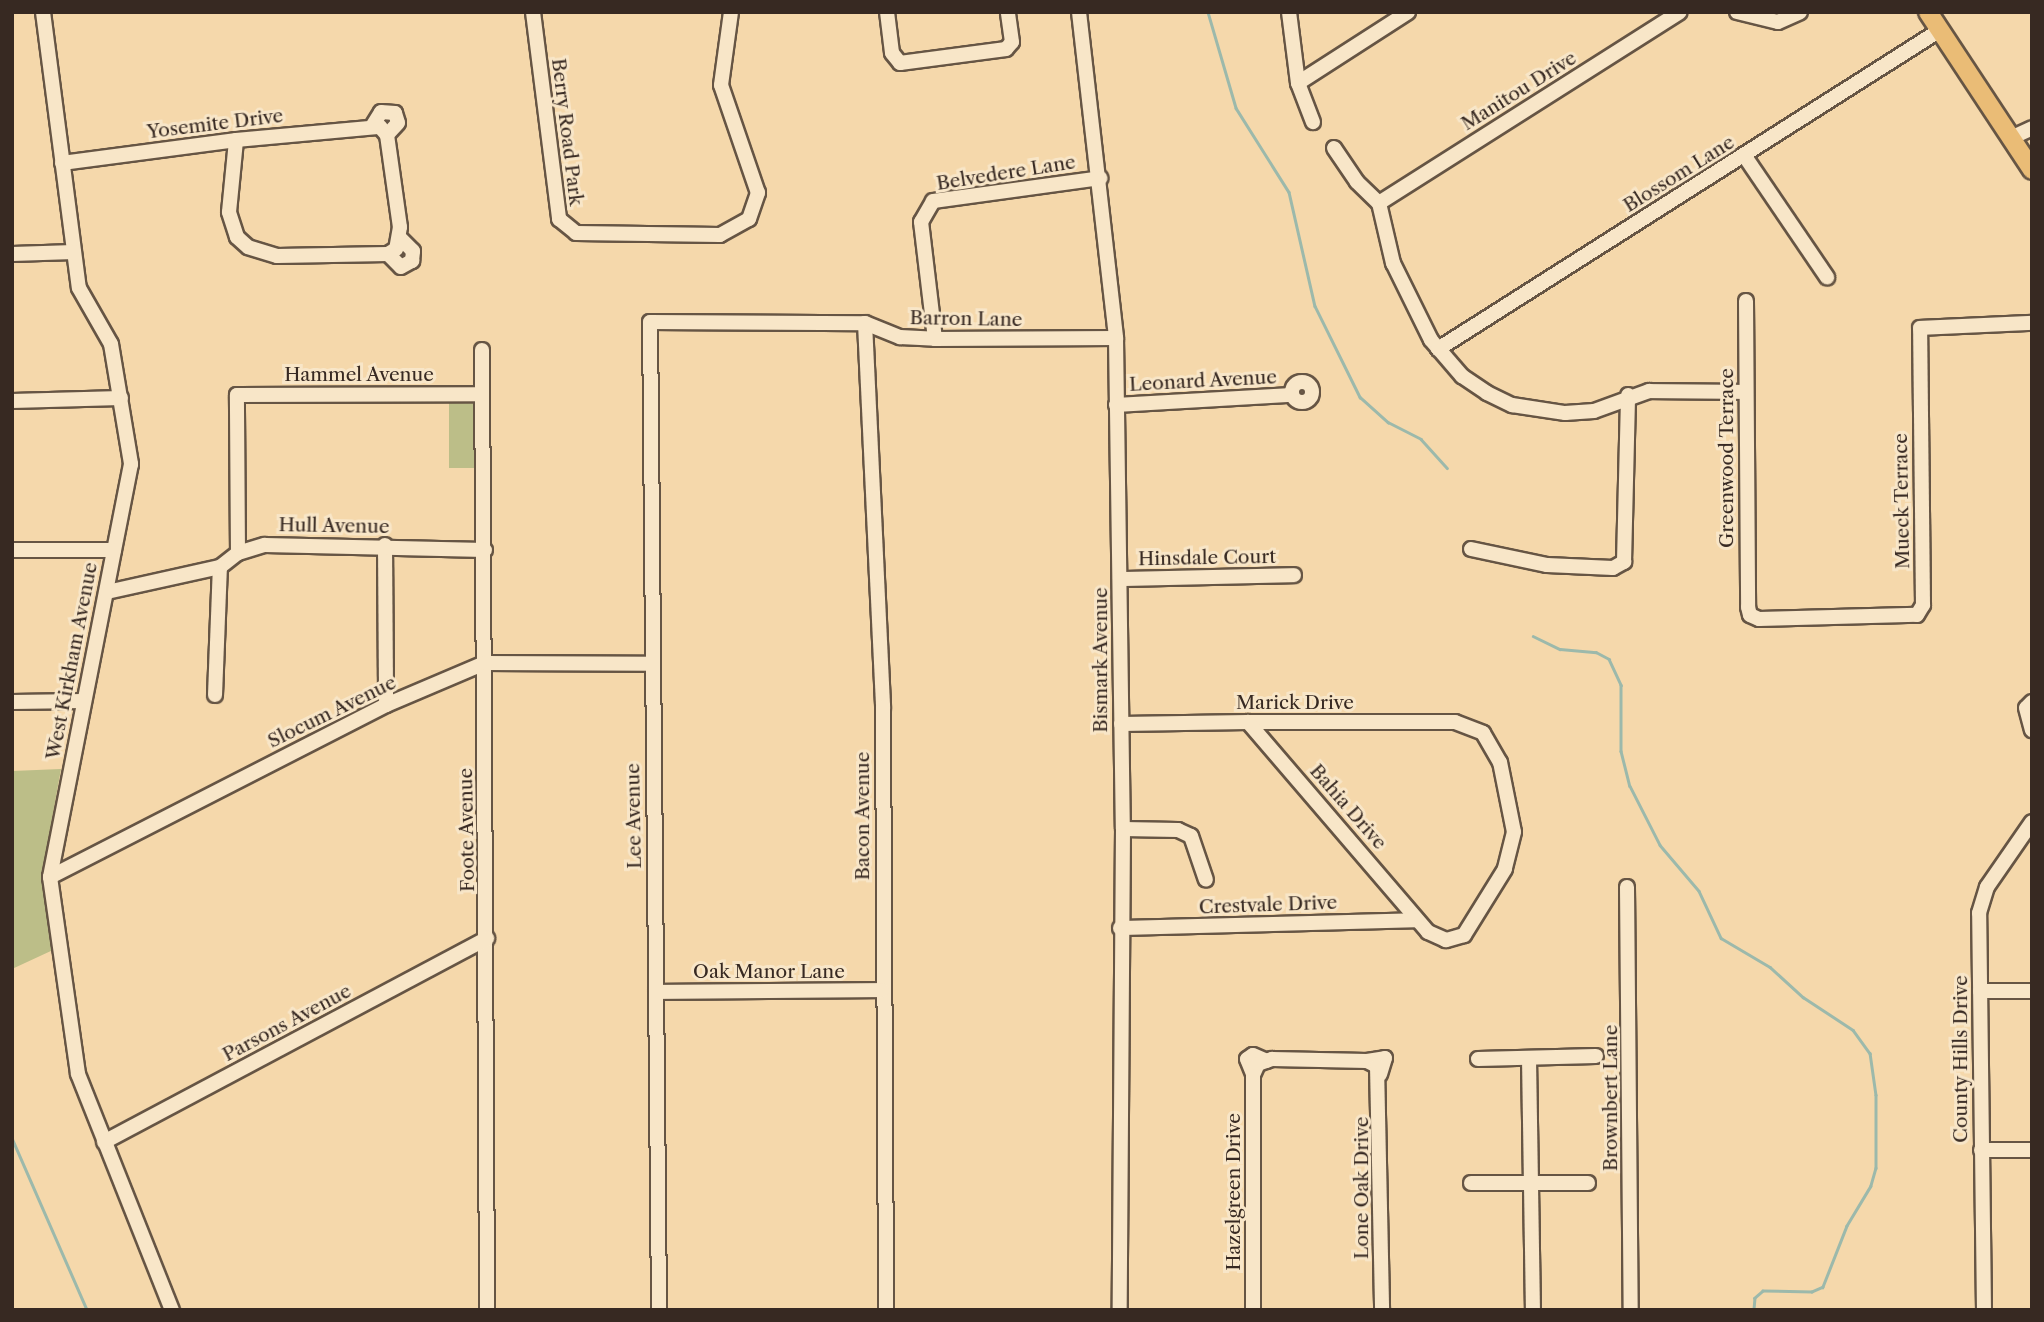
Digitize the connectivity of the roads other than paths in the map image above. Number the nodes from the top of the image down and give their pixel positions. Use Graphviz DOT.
graph roads {
  1 [pos="43,12"];
  2 [pos="533,12"];
  3 [pos="731,12"];
  4 [pos="887,12"];
  5 [pos="1008,12"];
  6 [pos="1079,12"];
  7 [pos="1289,12"];
  8 [pos="1408,12"];
  9 [pos="1680,12"];
  10 [pos="1737,12"];
  11 [pos="1800,12"];
  12 [pos="1928,12"];
  13 [pos="1940,30"];
  14 [pos="1298,83"];
  15 [pos="1314,122"];
  16 [pos="2032,128"];
  17 [pos="2011,138"];
  18 [pos="236,140"];
  19 [pos="1334,148"];
  20 [pos="1744,155"];
  21 [pos="62,163"];
  22 [pos="2032,170"];
  23 [pos="1100,178"];
  24 [pos="1380,203"];
  25 [pos="401,239"];
  26 [pos="74,252"];
  27 [pos="12,254"];
  28 [pos="388,254"];
  29 [pos="1828,277"];
  30 [pos="1746,301"];
  31 [pos="650,322"];
  32 [pos="865,323"];
  33 [pos="2032,323"];
  34 [pos="1116,338"];
  35 [pos="935,339"];
  36 [pos="1438,349"];
  37 [pos="482,350"];
  38 [pos="1746,392"];
  39 [pos="482,394"];
  40 [pos="1292,395"];
  41 [pos="1628,395"];
  42 [pos="121,398"];
  43 [pos="12,401"];
  44 [pos="1116,405"];
  45 [pos="385,545"];
  46 [pos="1471,549"];
  47 [pos="12,550"];
  48 [pos="114,550"];
  49 [pos="485,550"];
  50 [pos="238,553"];
  51 [pos="220,567"];
  52 [pos="1294,575"];
  53 [pos="1120,579"];
  54 [pos="107,592"];
  55 [pos="1750,615"];
  56 [pos="485,663"];
  57 [pos="652,664"];
  58 [pos="215,695"];
  59 [pos="83,701"];
  60 [pos="12,702"];
  61 [pos="2032,702"];
  62 [pos="386,705"];
  63 [pos="1248,722"];
  64 [pos="1121,724"];
  65 [pos="2032,730"];
  66 [pos="2031,823"];
  67 [pos="1123,829"];
  68 [pos="50,877"];
  69 [pos="1206,880"];
  70 [pos="1627,887"];
  71 [pos="1417,920"];
  72 [pos="1120,928"];
  73 [pos="487,938"];
  74 [pos="882,990"];
  75 [pos="1980,991"];
  76 [pos="2032,991"];
  77 [pos="656,992"];
  78 [pos="1596,1056"];
  79 [pos="1530,1058"];
  80 [pos="1478,1059"];
  81 [pos="1375,1067"];
  82 [pos="104,1142"];
  83 [pos="1980,1150"];
  84 [pos="2032,1150"];
  85 [pos="1532,1182"];
  86 [pos="1471,1183"];
  87 [pos="1588,1183"];
  88 [pos="172,1310"];
  89 [pos="487,1310"];
  90 [pos="659,1310"];
  91 [pos="886,1310"];
  92 [pos="1120,1310"];
  93 [pos="1253,1310"];
  94 [pos="1381,1310"];
  95 [pos="1533,1310"];
  96 [pos="1631,1310"];
  97 [pos="1984,1310"];
  1 -- 21 [label="street, West Kirkham Avenue"];
  2 -- 3 [label="street, Berry Road Park"];
  4 -- 5 [label="street"];
  6 -- 23 [label="street, Bismark Avenue"];
  7 -- 14 [label="street"];
  8 -- 14 [label="street"];
  9 -- 24 [label="street, Manitou Drive"];
  10 -- 11 [label="street"];
  12 -- 13 [label="main road"];
  13 -- 17 [label="main road"];
  13 -- 20 [label="street, Blossom Lane"];
  14 -- 15 [label="street"];
  16 -- 17 [label="street"];
  17 -- 22 [label="main road"];
  18 -- 21 [label="street, Yosemite Drive"];
  18 -- 25 [label="street, Yosemite Drive"];
  18 -- 28 [label="street"];
  19 -- 24 [label="street"];
  20 -- 29 [label="street"];
  20 -- 36 [label="street, Blossom Lane"];
  21 -- 26 [label="street, West Kirkham Avenue"];
  23 -- 34 [label="street, Bismark Avenue"];
  23 -- 35 [label="street, Belvedere Lane"];
  24 -- 36 [label="street"];
  25 -- 28 [label="street"];
  25 -- 28 [label="street"];
  26 -- 27 [label="street"];
  26 -- 42 [label="street, West Kirkham Avenue"];
  30 -- 38 [label="street, Greenwood Terrace"];
  31 -- 32 [label="street, Barron Lane"];
  31 -- 57 [label="street, Lee Avenue"];
  32 -- 35 [label="street, Barron Lane"];
  32 -- 74 [label="street, Bacon Avenue"];
  33 -- 55 [label="street, Mueck Terrace"];
  34 -- 35 [label="street, Barron Lane"];
  34 -- 44 [label="street, Bismark Avenue"];
  36 -- 41 [label="street"];
  37 -- 39 [label="street, Foote Avenue"];
  38 -- 41 [label="street"];
  38 -- 55 [label="street, Greenwood Terrace"];
  39 -- 49 [label="street, Foote Avenue"];
  39 -- 50 [label="street, Hammel Avenue"];
  40 -- 44 [label="street, Leonard Avenue"];
  41 -- 46 [label="street"];
  42 -- 43 [label="street"];
  42 -- 48 [label="street, West Kirkham Avenue"];
  44 -- 53 [label="street, Bismark Avenue"];
  45 -- 49 [label="street, Hull Avenue"];
  45 -- 50 [label="street, Hull Avenue"];
  45 -- 62 [label="street"];
  47 -- 48 [label="street"];
  48 -- 54 [label="street, West Kirkham Avenue"];
  49 -- 56 [label="street, Foote Avenue"];
  50 -- 51 [label="street, Hull Avenue"];
  51 -- 54 [label="street, Hull Avenue"];
  51 -- 58 [label="street"];
  52 -- 53 [label="street, Hinsdale Court"];
  53 -- 64 [label="street, Bismark Avenue"];
  54 -- 59 [label="street, West Kirkham Avenue"];
  56 -- 57 [label="street, Slocum Avenue"];
  56 -- 62 [label="street, Slocum Avenue"];
  56 -- 73 [label="street, Foote Avenue"];
  57 -- 77 [label="street, Lee Avenue"];
  59 -- 60 [label="street"];
  59 -- 68 [label="street, West Kirkham Avenue"];
  61 -- 65 [label="street"];
  62 -- 68 [label="street, Slocum Avenue"];
  63 -- 64 [label="street, Marick Drive"];
  63 -- 71 [label="street, Bahia Drive"];
  63 -- 71 [label="street, Marick Drive"];
  64 -- 67 [label="street, Bismark Avenue"];
  66 -- 75 [label="street, County Hills Drive"];
  67 -- 69 [label="street"];
  67 -- 72 [label="street, Bismark Avenue"];
  68 -- 82 [label="street, West Kirkham Avenue"];
  70 -- 96 [label="street, Brownbert Lane"];
  71 -- 72 [label="street, Crestvale Drive"];
  72 -- 92 [label="street, Bismark Avenue"];
  73 -- 82 [label="street, Parsons Avenue"];
  73 -- 89 [label="street, Foote Avenue"];
  74 -- 77 [label="street, Oak Manor Lane"];
  74 -- 91 [label="street, Bacon Avenue"];
  75 -- 76 [label="street"];
  75 -- 83 [label="street, County Hills Drive"];
  77 -- 90 [label="street, Lee Avenue"];
  78 -- 79 [label="street"];
  79 -- 80 [label="street"];
  79 -- 85 [label="street"];
  81 -- 93 [label="street, Hazelgreen Drive"];
  81 -- 94 [label="street, Lone Oak Drive"];
  82 -- 88 [label="street, West Kirkham Avenue"];
  83 -- 84 [label="street"];
  83 -- 97 [label="street, County Hills Drive"];
  85 -- 86 [label="street"];
  85 -- 87 [label="street"];
  85 -- 95 [label="street"];
}
